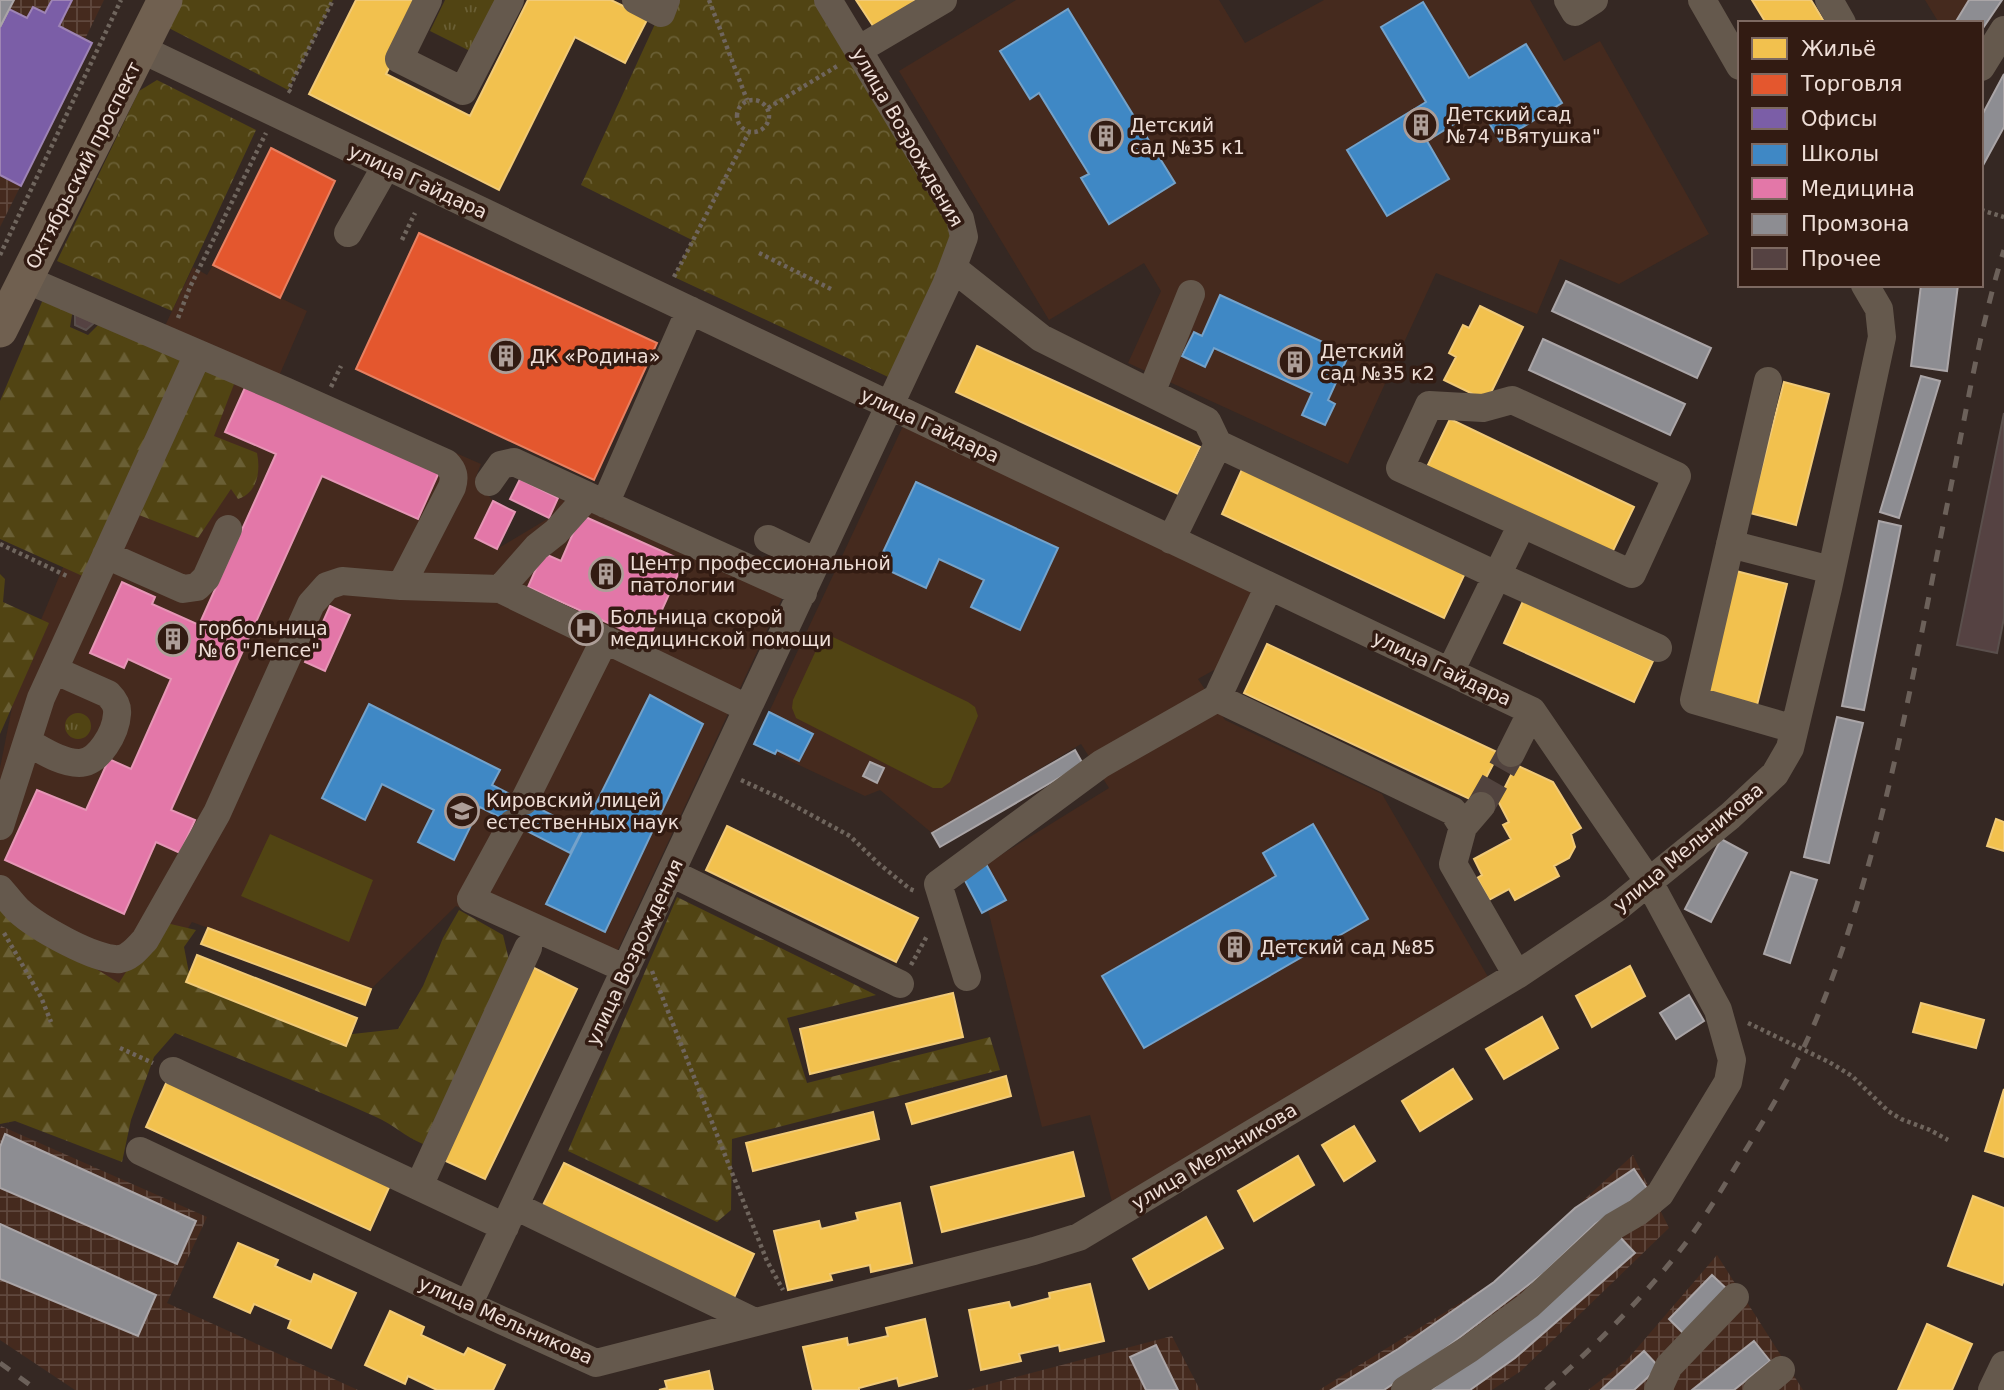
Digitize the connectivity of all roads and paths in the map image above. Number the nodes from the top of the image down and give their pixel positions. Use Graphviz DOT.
graph roads {
  1 [pos="121,0"];
  2 [pos="165,0"];
  3 [pos="333,0"];
  4 [pos="428,0"];
  5 [pos="510,0"];
  6 [pos="636,0"];
  7 [pos="666,0"];
  8 [pos="709,0"];
  9 [pos="828,0"];
  10 [pos="1568,0"];
  11 [pos="1594,0"];
  12 [pos="1702,0"];
  13 [pos="1829,0"];
  14 [pos="940,1"];
  15 [pos="1841,21"];
  16 [pos="2004,30"];
  17 [pos="141,50"];
  18 [pos="858,51"];
  19 [pos="1738,63"];
  20 [pos="1983,64"];
  21 [pos="300,96"];
  22 [pos="747,100"];
  23 [pos="768,108"];
  24 [pos="268,130"];
  25 [pos="749,132"];
  26 [pos="386,166"];
  27 [pos="1983,211"];
  28 [pos="415,213"];
  29 [pos="2004,217"];
  30 [pos="348,233"];
  31 [pos="402,240"];
  32 [pos="759,253"];
  33 [pos="0,255"];
  34 [pos="953,268"];
  35 [pos="674,277"];
  36 [pos="25,279"];
  37 [pos="833,290"];
  38 [pos="1191,293"];
  39 [pos="1877,293"];
  40 [pos="690,310"];
  41 [pos="179,316"];
  42 [pos="0,330"];
  43 [pos="198,354"];
  44 [pos="1768,381"];
  45 [pos="1151,393"];
  46 [pos="890,406"];
  47 [pos="1218,444"];
  48 [pos="489,482"];
  49 [pos="596,500"];
  50 [pos="1522,524"];
  51 [pos="228,528"];
  52 [pos="768,539"];
  53 [pos="1171,540"];
  54 [pos="0,544"];
  55 [pos="1730,544"];
  56 [pos="106,555"];
  57 [pos="817,562"];
  58 [pos="1831,570"];
  59 [pos="1497,576"];
  60 [pos="401,586"];
  61 [pos="1269,586"];
  62 [pos="92,588"];
  63 [pos="500,589"];
  64 [pos="803,593"];
  65 [pos="605,639"];
  66 [pos="1658,648"];
  67 [pos="54,670"];
  68 [pos="1450,672"];
  69 [pos="1217,698"];
  70 [pos="747,708"];
  71 [pos="1532,711"];
  72 [pos="1794,729"];
  73 [pos="27,742"];
  74 [pos="1511,752"];
  75 [pos="719,769"];
  76 [pos="0,826"];
  77 [pos="671,873"];
  78 [pos="1649,882"];
  79 [pos="0,890"];
  80 [pos="943,902"];
  81 [pos="0,926"];
  82 [pos="639,940"];
  83 [pos="528,948"];
  84 [pos="626,969"];
  85 [pos="1517,975"];
  86 [pos="967,977"];
  87 [pos="900,984"];
  88 [pos="1740,1019"];
  89 [pos="51,1022"];
  90 [pos="120,1048"];
  91 [pos="173,1071"];
  92 [pos="1948,1140"];
  93 [pos="140,1151"];
  94 [pos="419,1186"];
  95 [pos="510,1216"];
  96 [pos="1735,1297"];
  97 [pos="468,1305"];
  98 [pos="795,1312"];
  99 [pos="755,1322"];
  100 [pos="2004,1365"];
  101 [pos="1781,1370"];
  102 [pos="1405,1390"];
  103 [pos="1658,1390"];
  104 [pos="1757,1390"];
  105 [pos="1992,1390"];
  1 -- 33 [label="path"];
  2 -- 17 [label="main road, Октябрьский проспект"];
  3 -- 21 [label="path"];
  4 -- 5 [label="street"];
  6 -- 7 [label="street"];
  8 -- 22 [label="path"];
  9 -- 18 [label="street, улица Возрождения"];
  10 -- 11 [label="street"];
  12 -- 19 [label="street"];
  13 -- 15 [label="street"];
  14 -- 18 [label="street"];
  16 -- 20 [label="street"];
  17 -- 26 [label="street, улица Гайдара"];
  17 -- 36 [label="main road, Октябрьский проспект"];
  18 -- 23 [label="path"];
  18 -- 34 [label="street, улица Возрождения"];
  22 -- 23 [label="path"];
  22 -- 25 [label="path"];
  23 -- 25 [label="path"];
  24 -- 41 [label="path"];
  25 -- 35 [label="path"];
  26 -- 30 [label="street"];
  26 -- 40 [label="street, улица Гайдара"];
  27 -- 29 [label="path"];
  28 -- 31 [label="path"];
  32 -- 37 [label="path"];
  34 -- 45 [label="street"];
  34 -- 46 [label="street, улица Возрождения"];
  36 -- 42 [label="main road, Октябрьский проспект"];
  36 -- 43 [label="street"];
  38 -- 45 [label="street"];
  39 -- 58 [label="street, улица Мельникова"];
  40 -- 46 [label="street, улица Гайдара"];
  40 -- 49 [label="street"];
  43 -- 56 [label="street"];
  43 -- 60 [label="street"];
  44 -- 55 [label="street"];
  45 -- 47 [label="street"];
  46 -- 53 [label="street, улица Гайдара"];
  46 -- 57 [label="street, улица Возрождения"];
  47 -- 53 [label="street"];
  47 -- 59 [label="street"];
  48 -- 49 [label="street"];
  49 -- 63 [label="street"];
  49 -- 64 [label="street"];
  50 -- 50 [label="street"];
  50 -- 59 [label="street"];
  51 -- 56 [label="street"];
  52 -- 57 [label="street"];
  53 -- 61 [label="street, улица Гайдара"];
  54 -- 62 [label="path"];
  55 -- 58 [label="street"];
  55 -- 72 [label="street"];
  56 -- 62 [label="street"];
  57 -- 64 [label="street, улица Возрождения"];
  58 -- 72 [label="street, улица Мельникова"];
  59 -- 66 [label="street"];
  59 -- 68 [label="street"];
  60 -- 63 [label="street"];
  60 -- 79 [label="street"];
  61 -- 68 [label="street, улица Гайдара"];
  61 -- 69 [label="street"];
  62 -- 67 [label="street"];
  63 -- 65 [label="street"];
  64 -- 70 [label="street, улица Возрождения"];
  65 -- 70 [label="street"];
  65 -- 84 [label="street"];
  67 -- 73 [label="street"];
  67 -- 73 [label="street"];
  68 -- 71 [label="street, улица Гайдара"];
  69 -- 80 [label="street"];
  69 -- 85 [label="street"];
  70 -- 75 [label="street, улица Возрождения"];
  71 -- 74 [label="street"];
  71 -- 78 [label="street, улица Гайдара"];
  72 -- 78 [label="street, улица Мельникова"];
  73 -- 76 [label="street"];
  75 -- 77 [label="street, улица Возрождения"];
  75 -- 80 [label="path"];
  77 -- 82 [label="street, улица Возрождения"];
  77 -- 87 [label="street"];
  78 -- 85 [label="street, улица Мельникова"];
  78 -- 102 [label="street, улица Гайдара"];
  80 -- 86 [label="street"];
  80 -- 87 [label="path"];
  81 -- 89 [label="path"];
  82 -- 84 [label="street, улица Возрождения"];
  82 -- 98 [label="path"];
  83 -- 94 [label="street"];
  84 -- 95 [label="street, улица Возрождения"];
  85 -- 98 [label="street, улица Мельникова"];
  88 -- 92 [label="path"];
  90 -- 91 [label="path"];
  91 -- 94 [label="street"];
  93 -- 97 [label="street, улица Мельникова"];
  94 -- 95 [label="street"];
  95 -- 97 [label="street, улица Возрождения"];
  95 -- 99 [label="street"];
  96 -- 103 [label="street"];
  97 -- 99 [label="street, улица Мельникова"];
  98 -- 99 [label="street, улица Мельникова"];
  100 -- 105 [label="street"];
  101 -- 104 [label="street"];
}
